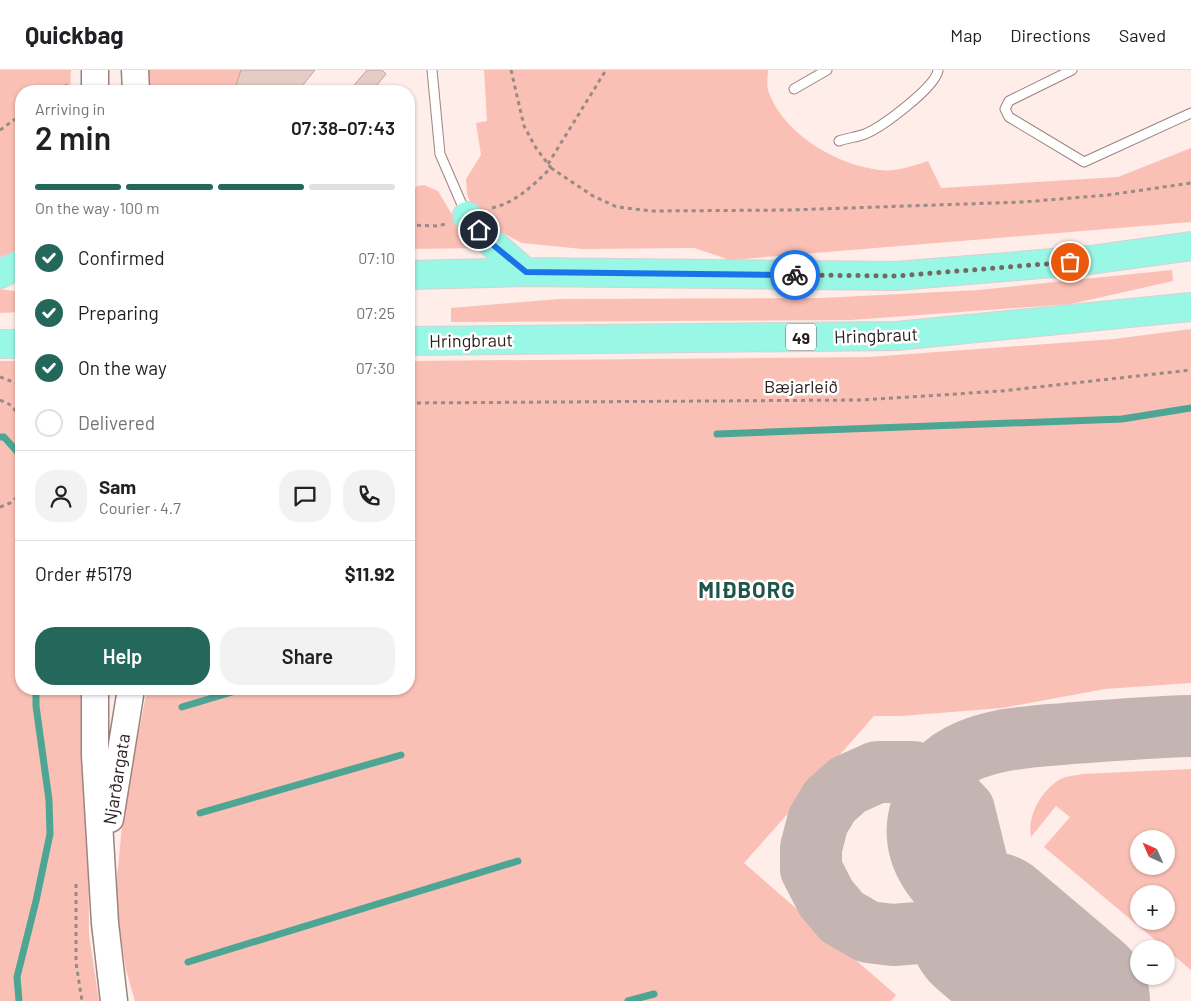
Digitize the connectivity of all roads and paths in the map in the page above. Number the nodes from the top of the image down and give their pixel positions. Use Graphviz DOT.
graph roads {
  1 [pos="95,70"];
  2 [pos="135,70"];
  3 [pos="432,70"];
  4 [pos="511,70"];
  5 [pos="606,70"];
  6 [pos="827,70"];
  7 [pos="938,70"];
  8 [pos="1072,70"];
  9 [pos="95,85"];
  10 [pos="136,85"];
  11 [pos="794,89"];
  12 [pos="1191,113"];
  13 [pos="15,118"];
  14 [pos="0,129"];
  15 [pos="839,141"];
  16 [pos="548,164"];
  17 [pos="551,168"];
  18 [pos="1191,183"];
  19 [pos="468,216"];
  20 [pos="415,225"];
  21 [pos="1191,246"];
  22 [pos="15,267"];
  23 [pos="526,272"];
  24 [pos="0,274"];
  25 [pos="415,275"];
  26 [pos="0,281"];
  27 [pos="15,282"];
  28 [pos="1191,306"];
  29 [pos="415,341"];
  30 [pos="0,344"];
  31 [pos="15,344"];
  32 [pos="1191,370"];
  33 [pos="0,377"];
  34 [pos="15,383"];
  35 [pos="0,400"];
  36 [pos="415,403"];
  37 [pos="15,410"];
  38 [pos="15,499"];
  39 [pos="0,508"];
  40 [pos="95,695"];
  41 [pos="130,695"];
  42 [pos="102,869"];
  43 [pos="114,1001"];
  1 -- 9 [label="main road"];
  2 -- 10 [label="main road"];
  3 -- 19 [label="lane"];
  4 -- 16 [label="path"];
  5 -- 16 [label="path"];
  6 -- 11 [label="lane"];
  7 -- 15 [label="lane"];
  8 -- 12 [label="lane"];
  13 -- 14 [label="path"];
  16 -- 17 [label="path"];
  17 -- 18 [label="path"];
  17 -- 19 [label="path"];
  19 -- 20 [label="path"];
  19 -- 23 [label="main road"];
  21 -- 23 [label="main road"];
  22 -- 24 [label="main road"];
  23 -- 25 [label="main road"];
  26 -- 27 [label="main road"];
  28 -- 29 [label="main road, Hringbraut / 49"];
  30 -- 31 [label="main road"];
  32 -- 36 [label="path, Bæjarleið"];
  33 -- 34 [label="path"];
  35 -- 37 [label="path"];
  38 -- 39 [label="path"];
  40 -- 42 [label="main road, Njarðargata"];
  41 -- 42 [label="main road, Njarðargata"];
  42 -- 43 [label="main road, Njarðargata"];
}
